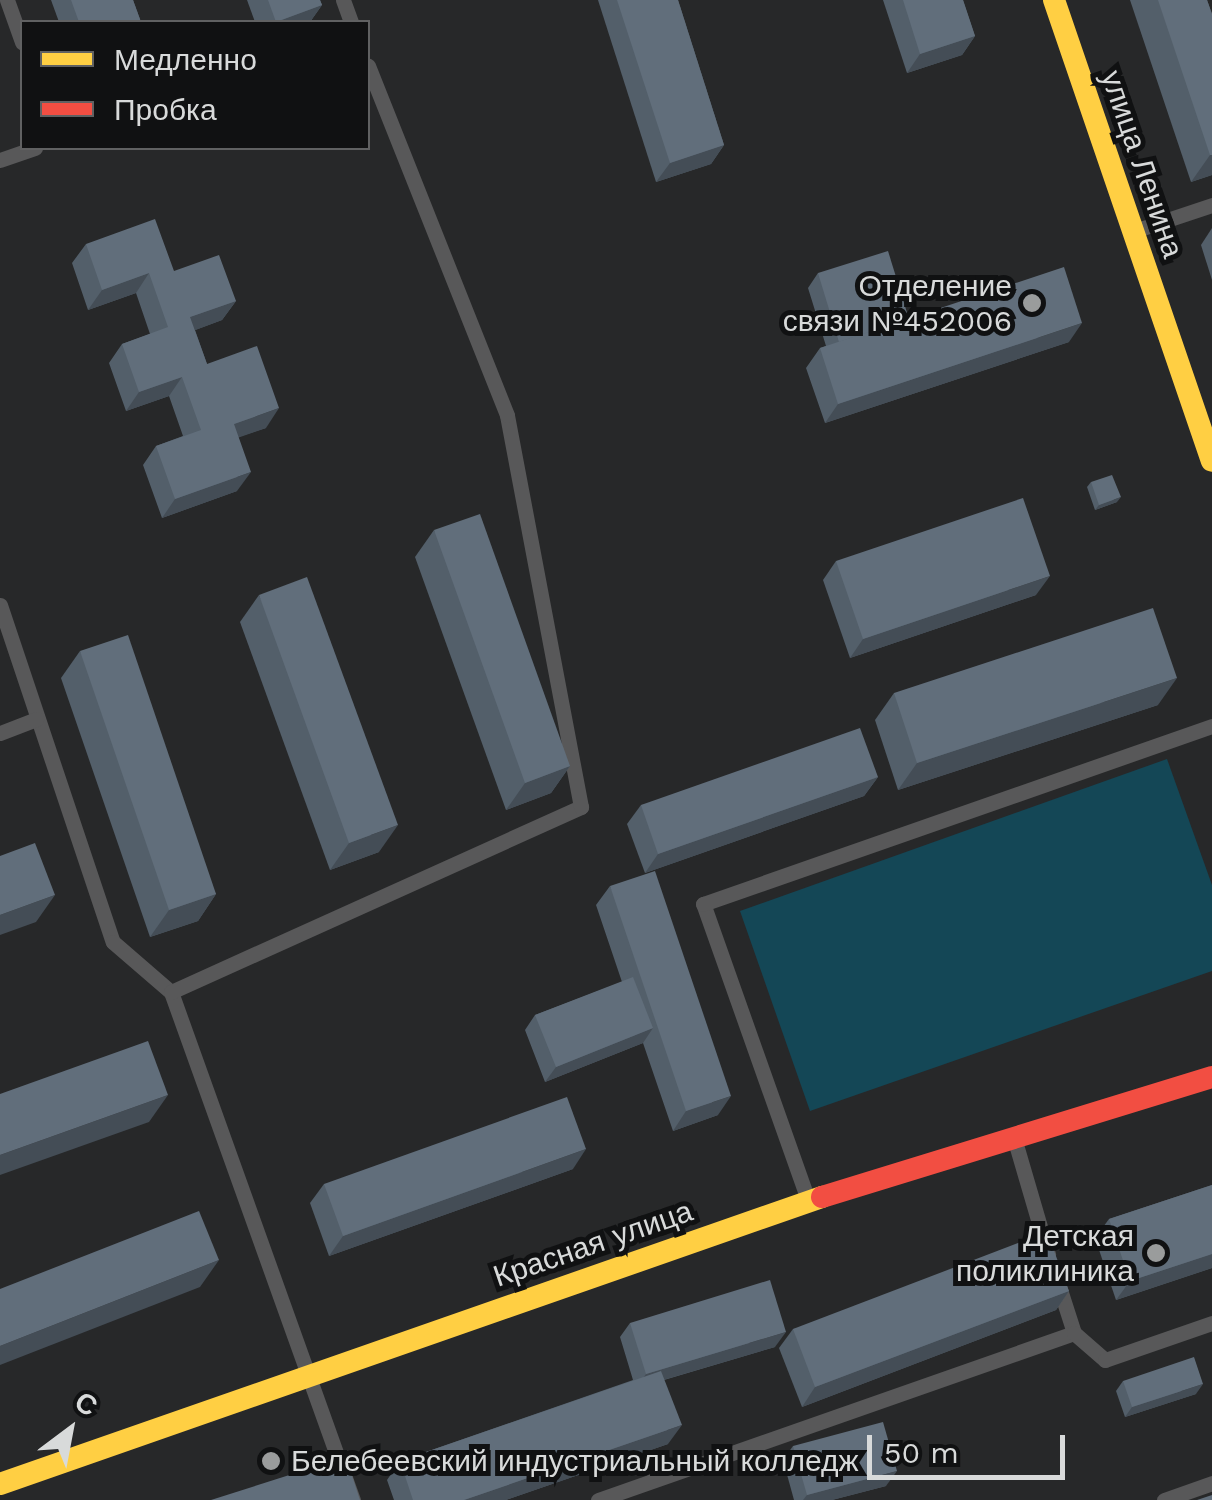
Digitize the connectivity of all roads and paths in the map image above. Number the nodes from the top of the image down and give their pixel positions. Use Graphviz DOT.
graph roads {
  1 [pos="7,0"];
  2 [pos="1054,0"];
  3 [pos="20,36"];
  4 [pos="370,71"];
  5 [pos="29,150"];
  6 [pos="0,160"];
  7 [pos="1212,206"];
  8 [pos="1133,231"];
  9 [pos="1212,461"];
  10 [pos="0,605"];
  11 [pos="36,719"];
  12 [pos="1212,726"];
  13 [pos="0,732"];
  14 [pos="171,992"];
  15 [pos="1212,1077"];
  16 [pos="1012,1134"];
  17 [pos="809,1201"];
  18 [pos="1212,1323"];
  19 [pos="1074,1334"];
  20 [pos="305,1374"];
  21 [pos="1212,1483"];
  22 [pos="0,1484"];
  23 [pos="352,1500"];
  24 [pos="598,1500"];
  25 [pos="1164,1500"];
  1 -- 3 [label="lane"];
  2 -- 8 [label="street, улица Ленина"];
  4 -- 14 [label="lane"];
  5 -- 6 [label="lane"];
  7 -- 8 [label="lane"];
  8 -- 9 [label="street, улица Ленина"];
  10 -- 11 [label="lane"];
  11 -- 13 [label="lane"];
  11 -- 14 [label="lane"];
  12 -- 17 [label="lane"];
  14 -- 20 [label="lane"];
  15 -- 16 [label="street, Красная улица"];
  16 -- 17 [label="street, Красная улица"];
  16 -- 19 [label="lane"];
  17 -- 20 [label="street, Красная улица"];
  18 -- 19 [label="lane"];
  19 -- 24 [label="lane"];
  20 -- 22 [label="street, Красная улица"];
  20 -- 23 [label="lane"];
  21 -- 25 [label="lane"];
}
